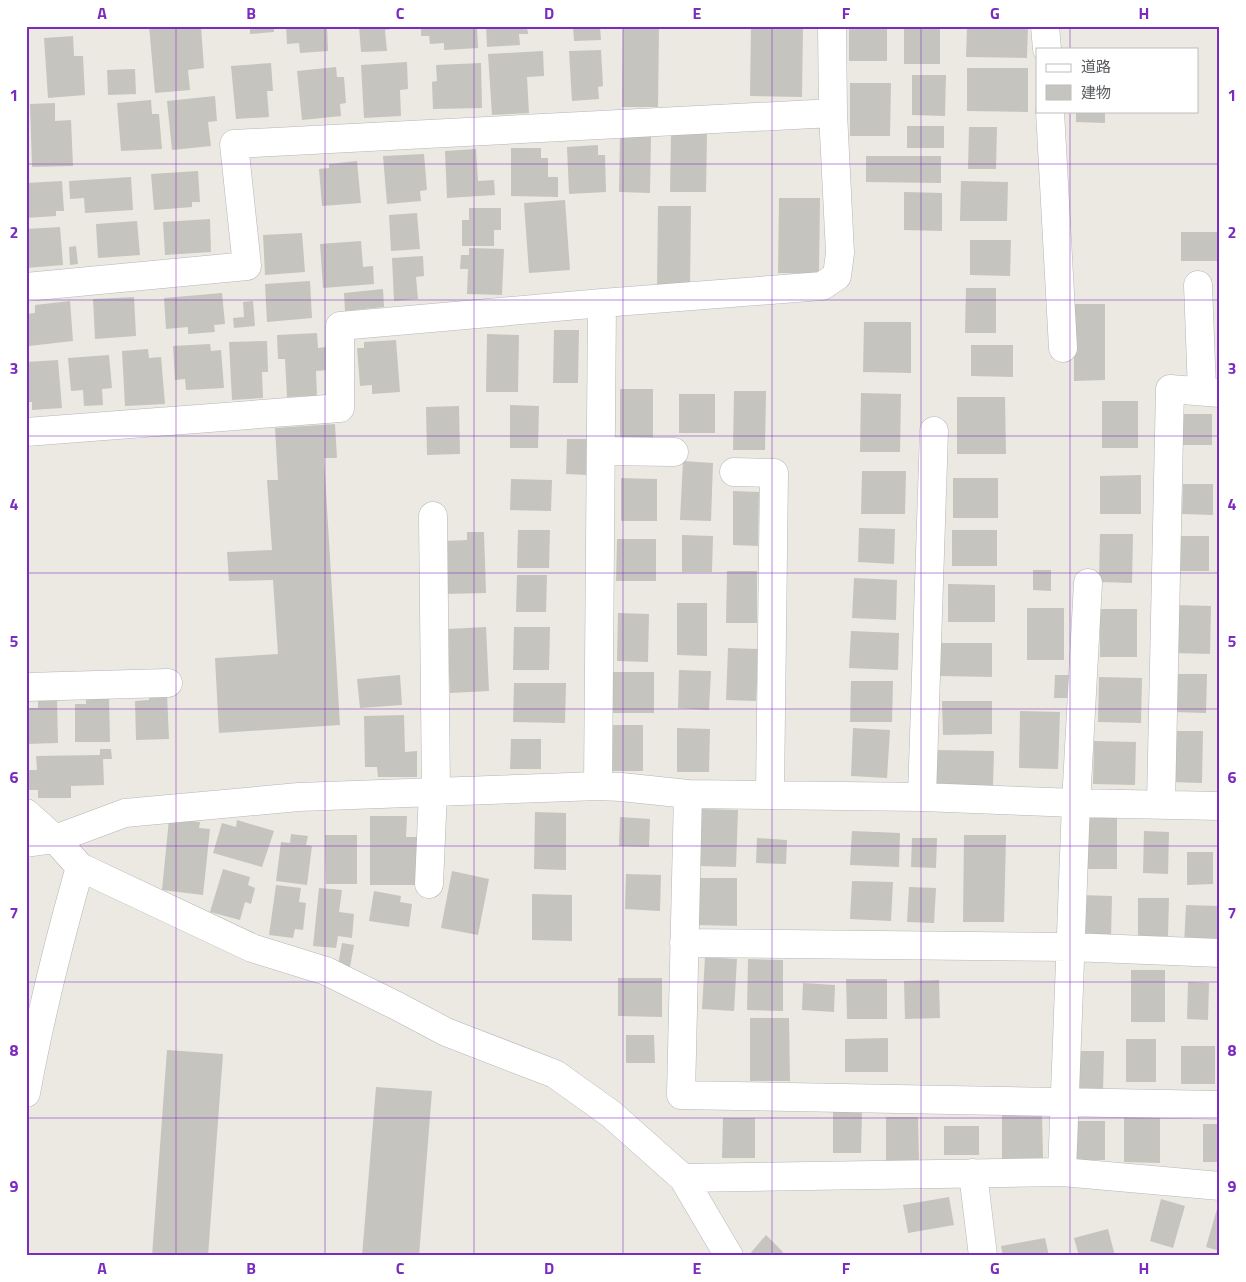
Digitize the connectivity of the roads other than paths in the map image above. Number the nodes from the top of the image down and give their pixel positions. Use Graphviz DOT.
graph roads {
  1 [pos="832,26"];
  2 [pos="1045,26"];
  3 [pos="1047,48"];
  4 [pos="1050,112"];
  5 [pos="833,114"];
  6 [pos="1198,285"];
  7 [pos="26,287"];
  8 [pos="602,303"];
  9 [pos="1062,348"];
  10 [pos="1211,392"];
  11 [pos="934,431"];
  12 [pos="26,432"];
  13 [pos="601,450"];
  14 [pos="674,452"];
  15 [pos="734,472"];
  16 [pos="433,516"];
  17 [pos="1088,584"];
  18 [pos="168,683"];
  19 [pos="26,687"];
  20 [pos="598,786"];
  21 [pos="434,792"];
  22 [pos="688,794"];
  23 [pos="770,794"];
  24 [pos="922,797"];
  25 [pos="1076,803"];
  26 [pos="1160,804"];
  27 [pos="1220,806"];
  28 [pos="26,813"];
  29 [pos="55,839"];
  30 [pos="26,844"];
  31 [pos="80,867"];
  32 [pos="429,884"];
  33 [pos="684,943"];
  34 [pos="1071,947"];
  35 [pos="1220,953"];
  36 [pos="26,1093"];
  37 [pos="1065,1102"];
  38 [pos="1220,1105"];
  39 [pos="1062,1172"];
  40 [pos="973,1173"];
  41 [pos="683,1178"];
  42 [pos="1220,1186"];
  43 [pos="729,1256"];
  44 [pos="983,1256"];
  1 -- 5 [label="street"];
  2 -- 3 [label="street"];
  4 -- 9 [label="street"];
  5 -- 7 [label="street"];
  5 -- 8 [label="street"];
  6 -- 10 [label="street"];
  8 -- 12 [label="street"];
  8 -- 13 [label="street"];
  10 -- 26 [label="street"];
  11 -- 24 [label="street"];
  13 -- 14 [label="street"];
  13 -- 20 [label="street"];
  15 -- 23 [label="street"];
  16 -- 21 [label="street"];
  17 -- 25 [label="street"];
  18 -- 19 [label="street"];
  20 -- 21 [label="street"];
  20 -- 22 [label="street"];
  21 -- 29 [label="street"];
  21 -- 32 [label="street"];
  22 -- 23 [label="street"];
  22 -- 33 [label="street"];
  23 -- 24 [label="street"];
  24 -- 25 [label="street"];
  25 -- 26 [label="street"];
  25 -- 34 [label="street"];
  26 -- 27 [label="street"];
  28 -- 29 [label="street"];
  29 -- 30 [label="street"];
  29 -- 31 [label="street"];
  31 -- 36 [label="street"];
  31 -- 41 [label="street"];
  33 -- 34 [label="street"];
  33 -- 37 [label="street"];
  34 -- 35 [label="street"];
  34 -- 37 [label="street"];
  37 -- 38 [label="street"];
  37 -- 39 [label="street"];
  39 -- 40 [label="street"];
  39 -- 42 [label="street"];
  40 -- 41 [label="street"];
  40 -- 44 [label="street"];
  41 -- 43 [label="street"];
}
